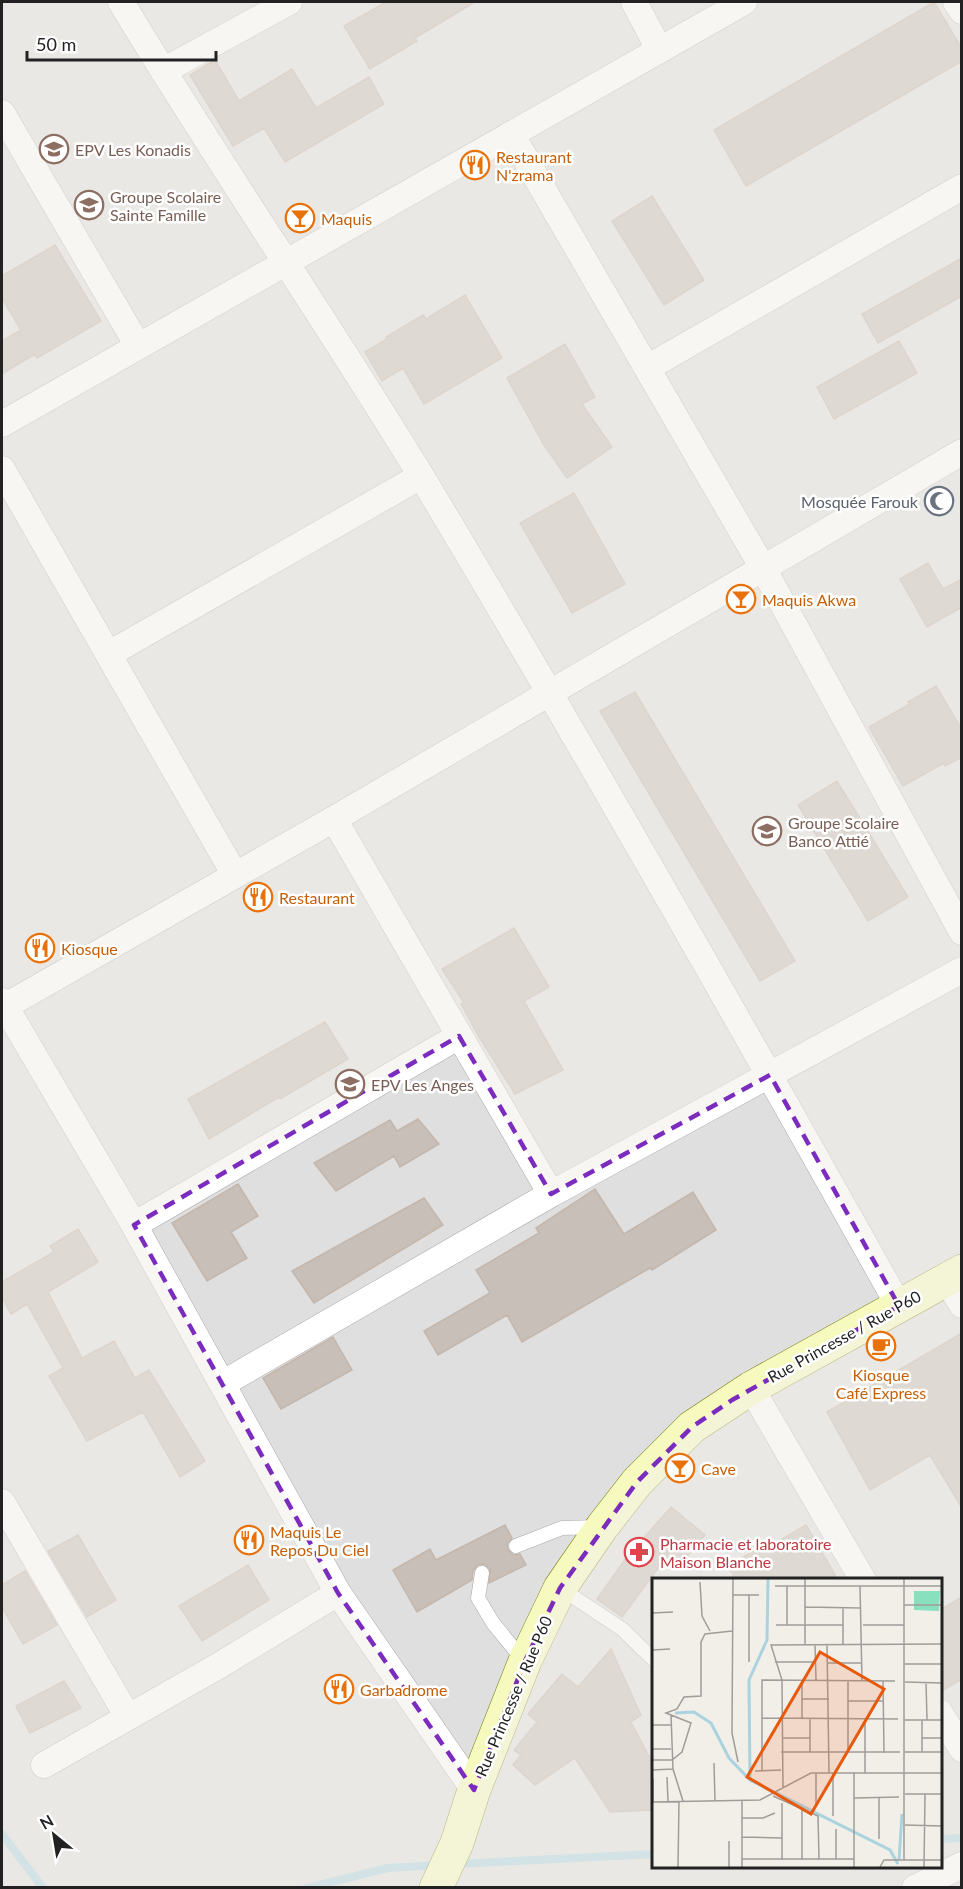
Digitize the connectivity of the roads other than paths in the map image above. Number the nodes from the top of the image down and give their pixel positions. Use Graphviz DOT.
graph roads {
  1 [pos="121,2"];
  2 [pos="289,2"];
  3 [pos="634,2"];
  4 [pos="744,2"];
  5 [pos="956,2"];
  6 [pos="962,11"];
  7 [pos="659,49"];
  8 [pos="163,71"];
  9 [pos="2,113"];
  10 [pos="511,134"];
  11 [pos="10,144"];
  12 [pos="962,187"];
  13 [pos="286,263"];
  14 [pos="138,346"];
  15 [pos="647,368"];
  16 [pos="2,424"];
  17 [pos="958,462"];
  18 [pos="2,469"];
  19 [pos="421,476"];
  20 [pos="763,568"];
  21 [pos="109,654"];
  22 [pos="549,693"];
  23 [pos="334,819"];
  24 [pos="235,875"];
  25 [pos="962,932"];
  26 [pos="962,970"];
  27 [pos="3,1006"];
  28 [pos="459,1036"];
  29 [pos="770,1075"];
  30 [pos="551,1194"];
  31 [pos="134,1225"];
  32 [pos="957,1286"];
  33 [pos="899,1306"];
  34 [pos="222,1384"];
  35 [pos="751,1388"];
  36 [pos="2,1502"];
  37 [pos="602,1527"];
  38 [pos="516,1546"];
  39 [pos="482,1573"];
  40 [pos="862,1578"];
  41 [pos="560,1588"];
  42 [pos="338,1593"];
  43 [pos="652,1658"];
  44 [pos="525,1661"];
  45 [pos="942,1716"];
  46 [pos="128,1717"];
  47 [pos="962,1749"];
  48 [pos="44,1765"];
  49 [pos="474,1790"];
  50 [pos="962,1866"];
  51 [pos="438,1885"];
  52 [pos="915,1887"];
  1 -- 8 [label="street"];
  2 -- 8 [label="street"];
  3 -- 7 [label="street"];
  4 -- 7 [label="street"];
  5 -- 6 [label="street"];
  7 -- 10 [label="street"];
  8 -- 13 [label="street"];
  9 -- 11 [label="street"];
  10 -- 13 [label="street"];
  10 -- 15 [label="street"];
  11 -- 14 [label="street"];
  12 -- 15 [label="street"];
  13 -- 14 [label="street"];
  13 -- 19 [label="street"];
  14 -- 16 [label="street"];
  15 -- 20 [label="street"];
  17 -- 20 [label="street"];
  18 -- 21 [label="street"];
  19 -- 21 [label="street"];
  19 -- 22 [label="street"];
  20 -- 22 [label="street"];
  20 -- 25 [label="street"];
  21 -- 24 [label="street"];
  22 -- 23 [label="street"];
  22 -- 29 [label="street"];
  23 -- 24 [label="street"];
  23 -- 28 [label="street"];
  24 -- 27 [label="street"];
  26 -- 29 [label="street"];
  27 -- 31 [label="street"];
  28 -- 30 [label="street"];
  28 -- 31 [label="street"];
  29 -- 30 [label="street"];
  29 -- 33 [label="street"];
  30 -- 34 [label="street"];
  31 -- 34 [label="street"];
  32 -- 33 [label="street, Rue Princesse / Rue P60"];
  33 -- 35 [label="street, Rue Princesse / Rue P60"];
  34 -- 42 [label="street"];
  35 -- 37 [label="street, Rue Princesse / Rue P60"];
  35 -- 40 [label="street"];
  36 -- 46 [label="street"];
  37 -- 38 [label="lane"];
  37 -- 41 [label="street, Rue Princesse / Rue P60"];
  39 -- 44 [label="lane"];
  41 -- 43 [label="lane"];
  41 -- 44 [label="street, Rue Princesse / Rue P60"];
  42 -- 46 [label="street"];
  42 -- 49 [label="street"];
  44 -- 49 [label="street, Rue Princesse / Rue P60"];
  45 -- 47 [label="street"];
  46 -- 48 [label="street"];
  49 -- 51 [label="street, Rue Princesse / Rue P60"];
  50 -- 52 [label="street"];
}
